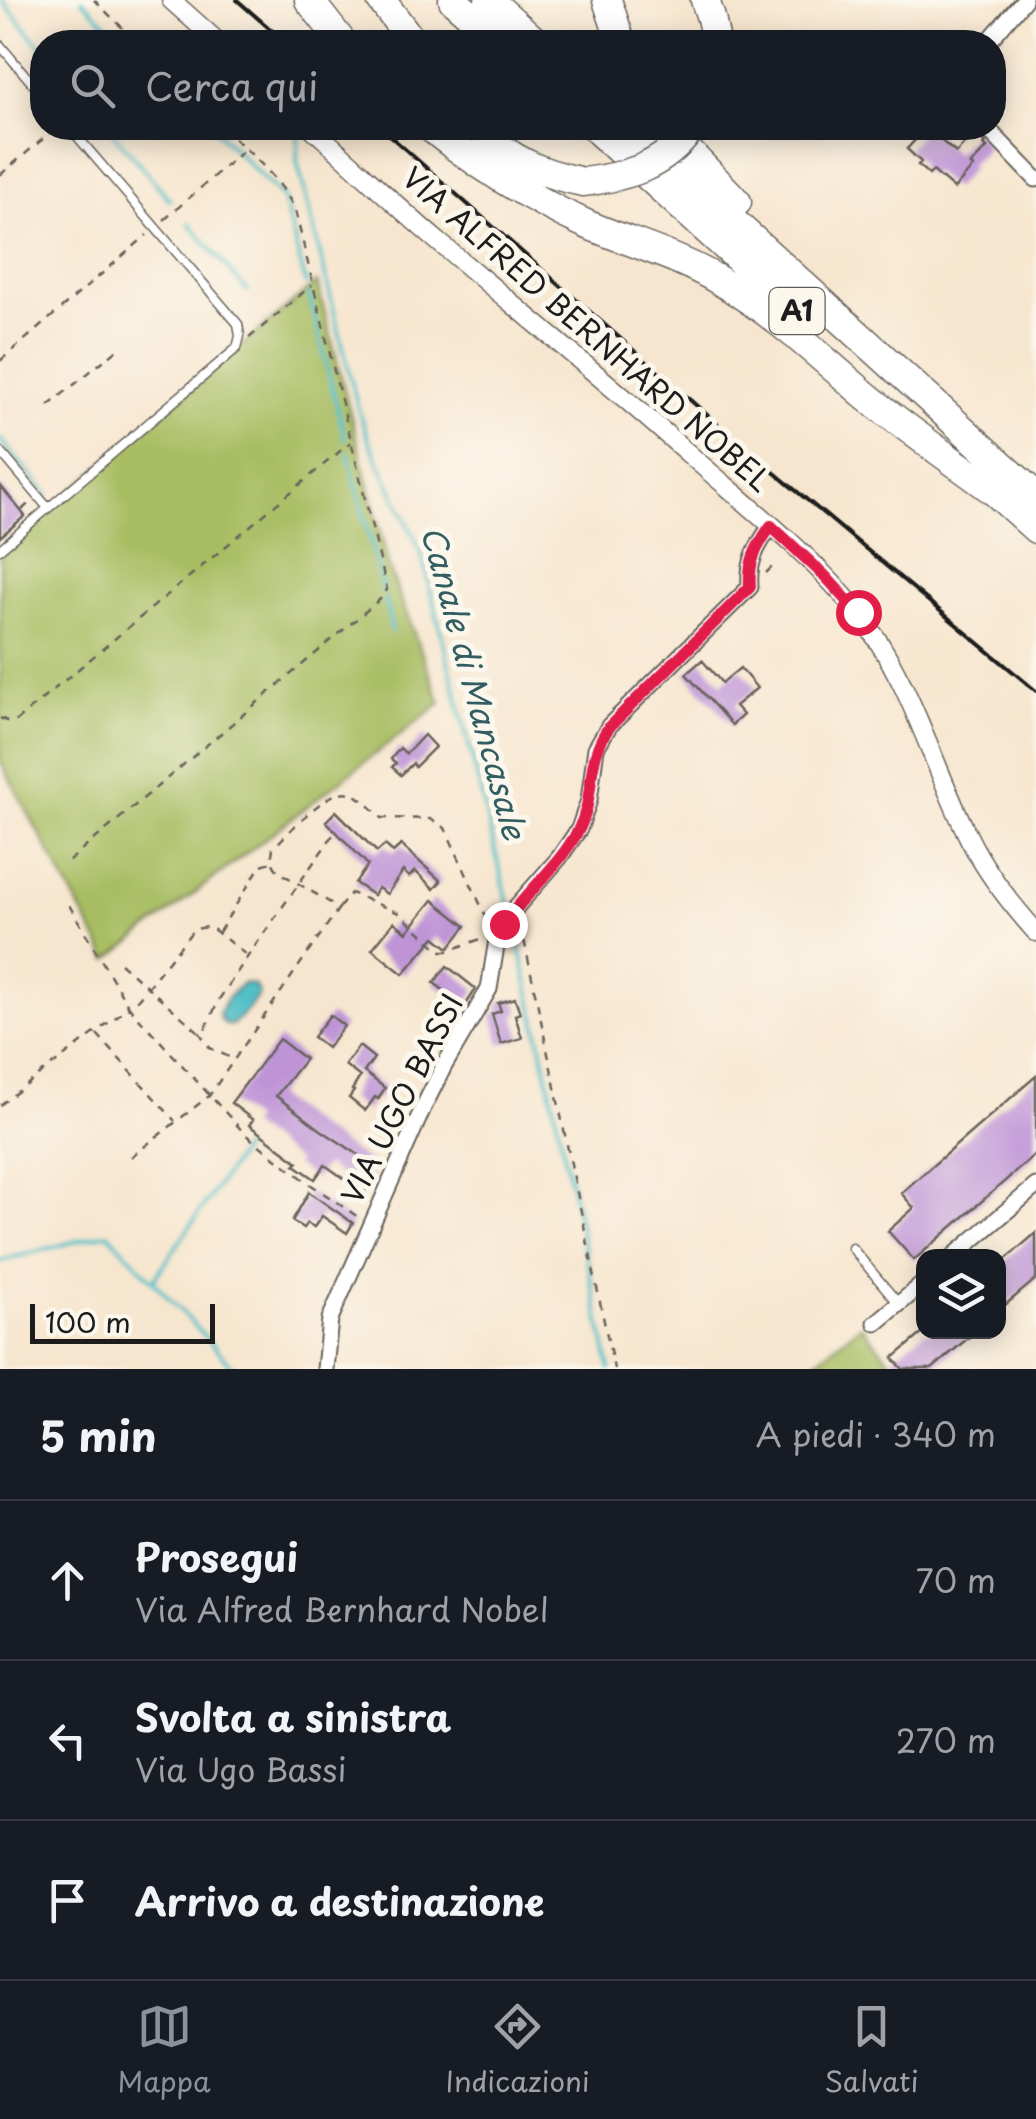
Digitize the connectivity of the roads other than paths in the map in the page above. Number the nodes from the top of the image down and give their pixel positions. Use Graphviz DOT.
graph roads {
  1 [pos="170,0"];
  2 [pos="309,0"];
  3 [pos="381,0"];
  4 [pos="453,0"];
  5 [pos="489,0"];
  6 [pos="608,0"];
  7 [pos="705,0"];
  8 [pos="1024,0"];
  9 [pos="204,30"];
  10 [pos="333,30"];
  11 [pos="404,30"];
  12 [pos="487,30"];
  13 [pos="523,30"];
  14 [pos="617,30"];
  15 [pos="714,30"];
  16 [pos="998,30"];
  17 [pos="0,45"];
  18 [pos="30,81"];
  19 [pos="80,140"];
  20 [pos="325,140"];
  21 [pos="447,140"];
  22 [pos="493,140"];
  23 [pos="608,140"];
  24 [pos="643,140"];
  25 [pos="677,140"];
  26 [pos="682,140"];
  27 [pos="999,140"];
  28 [pos="1036,179"];
  29 [pos="886,359"];
  30 [pos="0,451"];
  31 [pos="999,495"];
  32 [pos="1036,496"];
  33 [pos="48,508"];
  34 [pos="771,526"];
  35 [pos="1036,529"];
  36 [pos="0,549"];
  37 [pos="1036,932"];
  38 [pos="1036,1186"];
  39 [pos="852,1248"];
  40 [pos="962,1249"];
  41 [pos="916,1290"];
  42 [pos="899,1304"];
  43 [pos="876,1323"];
  44 [pos="325,1369"];
  1 -- 9 [label="street"];
  2 -- 10 [label="highway"];
  3 -- 11 [label="highway"];
  4 -- 12 [label="highway"];
  5 -- 13 [label="highway"];
  6 -- 14 [label="highway"];
  7 -- 15 [label="highway"];
  8 -- 16 [label="street"];
  17 -- 18 [label="lane"];
  19 -- 33 [label="lane"];
  20 -- 34 [label="street, VIA ALFRED BERNHARD NOBEL"];
  21 -- 31 [label="highway"];
  22 -- 26 [label="highway, bridge"];
  23 -- 31 [label="highway, A1"];
  24 -- 29 [label="highway, A1"];
  25 -- 29 [label="highway"];
  27 -- 28 [label="street"];
  29 -- 32 [label="highway, A1"];
  30 -- 33 [label="lane"];
  31 -- 35 [label="highway, A1"];
  33 -- 36 [label="lane"];
  34 -- 37 [label="street, VIA ALFRED BERNHARD NOBEL"];
  34 -- 44 [label="street, VIA UGO BASSI"];
  38 -- 40 [label="street"];
  39 -- 42 [label="lane"];
  41 -- 42 [label="street"];
  42 -- 43 [label="street"];
}
